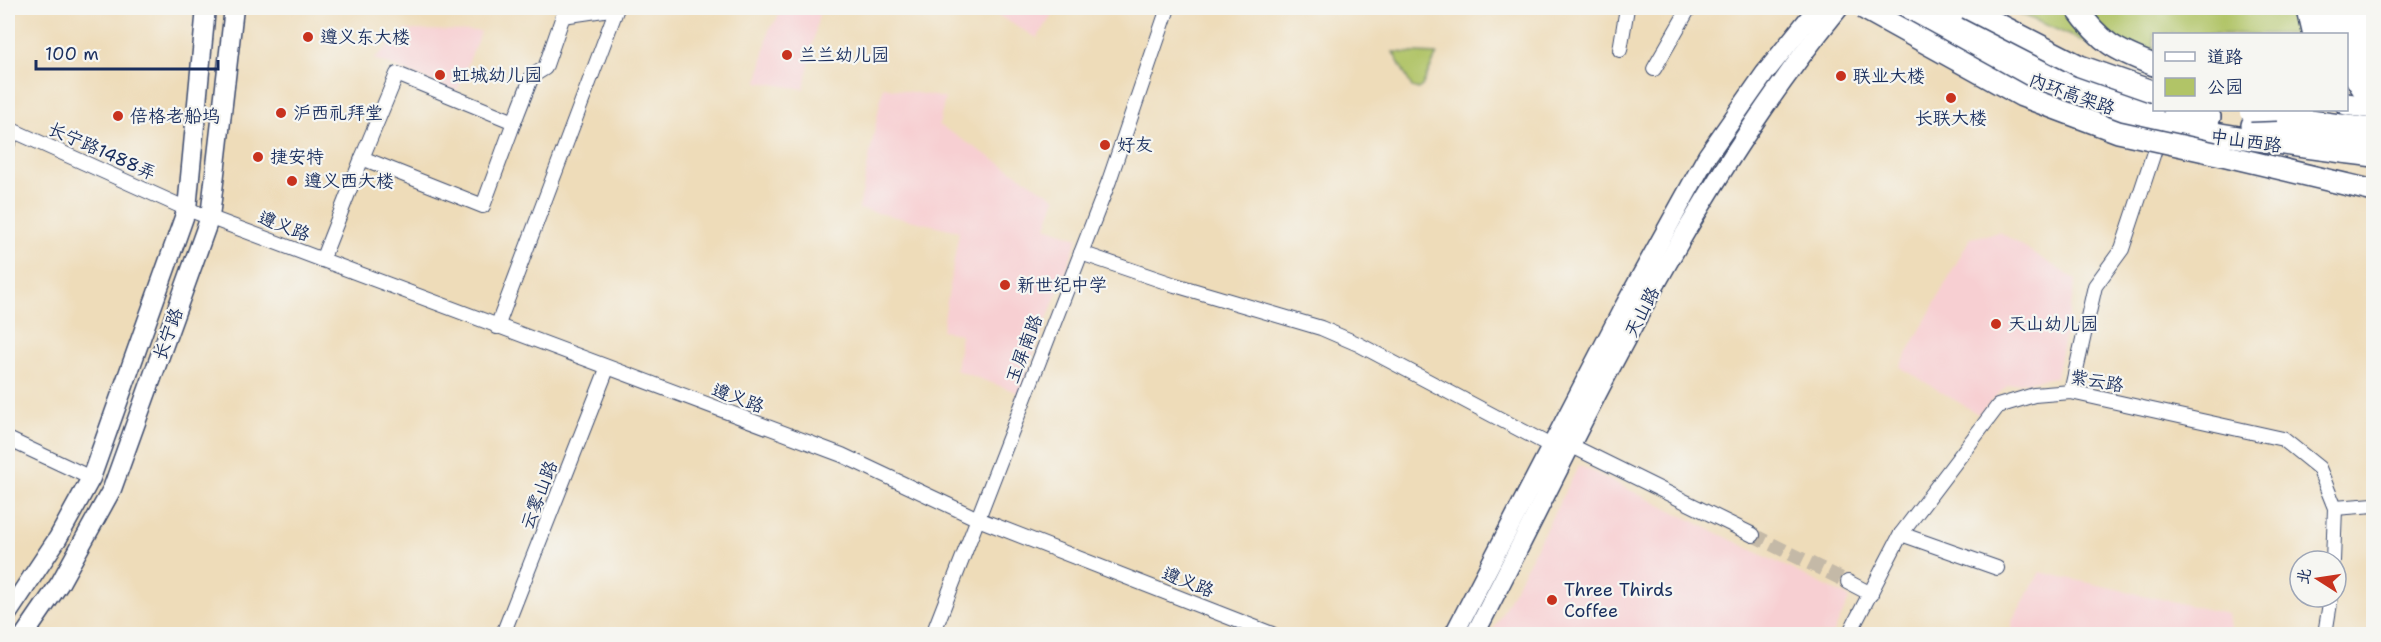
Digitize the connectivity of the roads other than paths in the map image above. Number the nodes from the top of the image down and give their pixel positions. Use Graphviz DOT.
graph roads {
  1 [pos="206,8"];
  2 [pos="234,8"];
  3 [pos="1168,8"];
  4 [pos="1628,8"];
  5 [pos="1689,8"];
  6 [pos="1817,8"];
  7 [pos="1839,8"];
  8 [pos="1854,8"];
  9 [pos="1863,8"];
  10 [pos="1891,8"];
  11 [pos="1925,8"];
  12 [pos="1958,8"];
  13 [pos="1967,8"];
  14 [pos="2076,8"];
  15 [pos="2306,8"];
  16 [pos="2314,8"];
  17 [pos="2327,8"];
  18 [pos="2348,8"];
  19 [pos="2366,8"];
  20 [pos="2373,23"];
  21 [pos="2312,33"];
  22 [pos="2328,33"];
  23 [pos="2329,33"];
  24 [pos="2340,33"];
  25 [pos="2345,33"];
  26 [pos="2348,38"];
  27 [pos="2348,49"];
  28 [pos="1620,50"];
  29 [pos="2373,55"];
  30 [pos="2153,65"];
  31 [pos="2348,66"];
  32 [pos="1654,69"];
  33 [pos="2373,80"];
  34 [pos="2373,88"];
  35 [pos="2153,91"];
  36 [pos="2153,91"];
  37 [pos="2348,104"];
  38 [pos="2153,105"];
  39 [pos="2373,107"];
  40 [pos="2179,111"];
  41 [pos="2250,111"];
  42 [pos="2258,111"];
  43 [pos="2326,116"];
  44 [pos="514,122"];
  45 [pos="2373,128"];
  46 [pos="2161,129"];
  47 [pos="10,134"];
  48 [pos="2373,138"];
  49 [pos="362,158"];
  50 [pos="2373,158"];
  51 [pos="2373,183"];
  52 [pos="2373,191"];
  53 [pos="187,208"];
  54 [pos="210,217"];
  55 [pos="1081,253"];
  56 [pos="322,260"];
  57 [pos="497,327"];
  58 [pos="607,369"];
  59 [pos="2071,392"];
  60 [pos="8,439"];
  61 [pos="1551,446"];
  62 [pos="1572,446"];
  63 [pos="91,478"];
  64 [pos="2373,505"];
  65 [pos="2335,508"];
  66 [pos="978,519"];
  67 [pos="1901,534"];
  68 [pos="1753,535"];
  69 [pos="2333,549"];
  70 [pos="1997,568"];
  71 [pos="1848,582"];
  72 [pos="1870,594"];
  73 [pos="2329,609"];
  74 [pos="8,613"];
  75 [pos="25,634"];
  76 [pos="503,634"];
  77 [pos="933,634"];
  78 [pos="1272,634"];
  79 [pos="1454,634"];
  80 [pos="1475,634"];
  81 [pos="1849,634"];
  82 [pos="2325,634"];
  1 -- 53 [label="main road, 长宁路"];
  2 -- 54 [label="main road, 长宁路"];
  3 -- 55 [label="street, 玉屏南路"];
  4 -- 28 [label="street"];
  5 -- 32 [label="street"];
  6 -- 61 [label="main road, 天山路"];
  7 -- 62 [label="main road, 天山路"];
  8 -- 46 [label="main road, 中山西路"];
  9 -- 52 [label="highway, bridge"];
  10 -- 50 [label="highway, 内环高架路"];
  11 -- 38 [label="highway, 内环高架路"];
  12 -- 35 [label="main road"];
  13 -- 36 [label="highway, bridge"];
  14 -- 30 [label="highway"];
  15 -- 21 [label="main road"];
  16 -- 22 [label="highway"];
  17 -- 23 [label="highway"];
  17 -- 24 [label="highway"];
  17 -- 25 [label="main road"];
  18 -- 29 [label="main road"];
  19 -- 20 [label="highway"];
  26 -- 33 [label="main road"];
  27 -- 34 [label="highway"];
  31 -- 39 [label="highway"];
  37 -- 39 [label="highway"];
  40 -- 48 [label="highway"];
  41 -- 48 [label="highway, bridge"];
  42 -- 43 [label="main road, 中山西路"];
  43 -- 45 [label="main road, 中山西路"];
  44 -- 49 [label="street"];
  44 -- 49 [label="street"];
  44 -- 57 [label="street"];
  46 -- 50 [label="main road, 中山西路"];
  46 -- 51 [label="main road"];
  46 -- 59 [label="street"];
  47 -- 53 [label="street, 长宁路1488弄"];
  49 -- 56 [label="street"];
  53 -- 54 [label="street, 遵义路"];
  53 -- 63 [label="main road, 长宁路"];
  54 -- 56 [label="street, 遵义路"];
  54 -- 75 [label="main road, 长宁路"];
  55 -- 61 [label="street"];
  55 -- 66 [label="street, 玉屏南路"];
  56 -- 57 [label="street, 遵义路"];
  57 -- 58 [label="street, 遵义路"];
  58 -- 66 [label="street, 遵义路"];
  58 -- 76 [label="street, 云雾山路"];
  59 -- 65 [label="street, 紫云路"];
  59 -- 67 [label="street, 紫云路"];
  60 -- 63 [label="street"];
  61 -- 79 [label="main road, 天山路"];
  62 -- 68 [label="street"];
  62 -- 80 [label="main road, 天山路"];
  63 -- 74 [label="main road, 长宁路"];
  64 -- 65 [label="street"];
  65 -- 69 [label="street, 紫云路"];
  66 -- 77 [label="street, 玉屏南路"];
  66 -- 78 [label="street, 遵义路"];
  67 -- 70 [label="street"];
  67 -- 72 [label="street, 紫云路"];
  71 -- 72 [label="street"];
  72 -- 81 [label="street, 紫云路"];
  73 -- 82 [label="street"];
}
